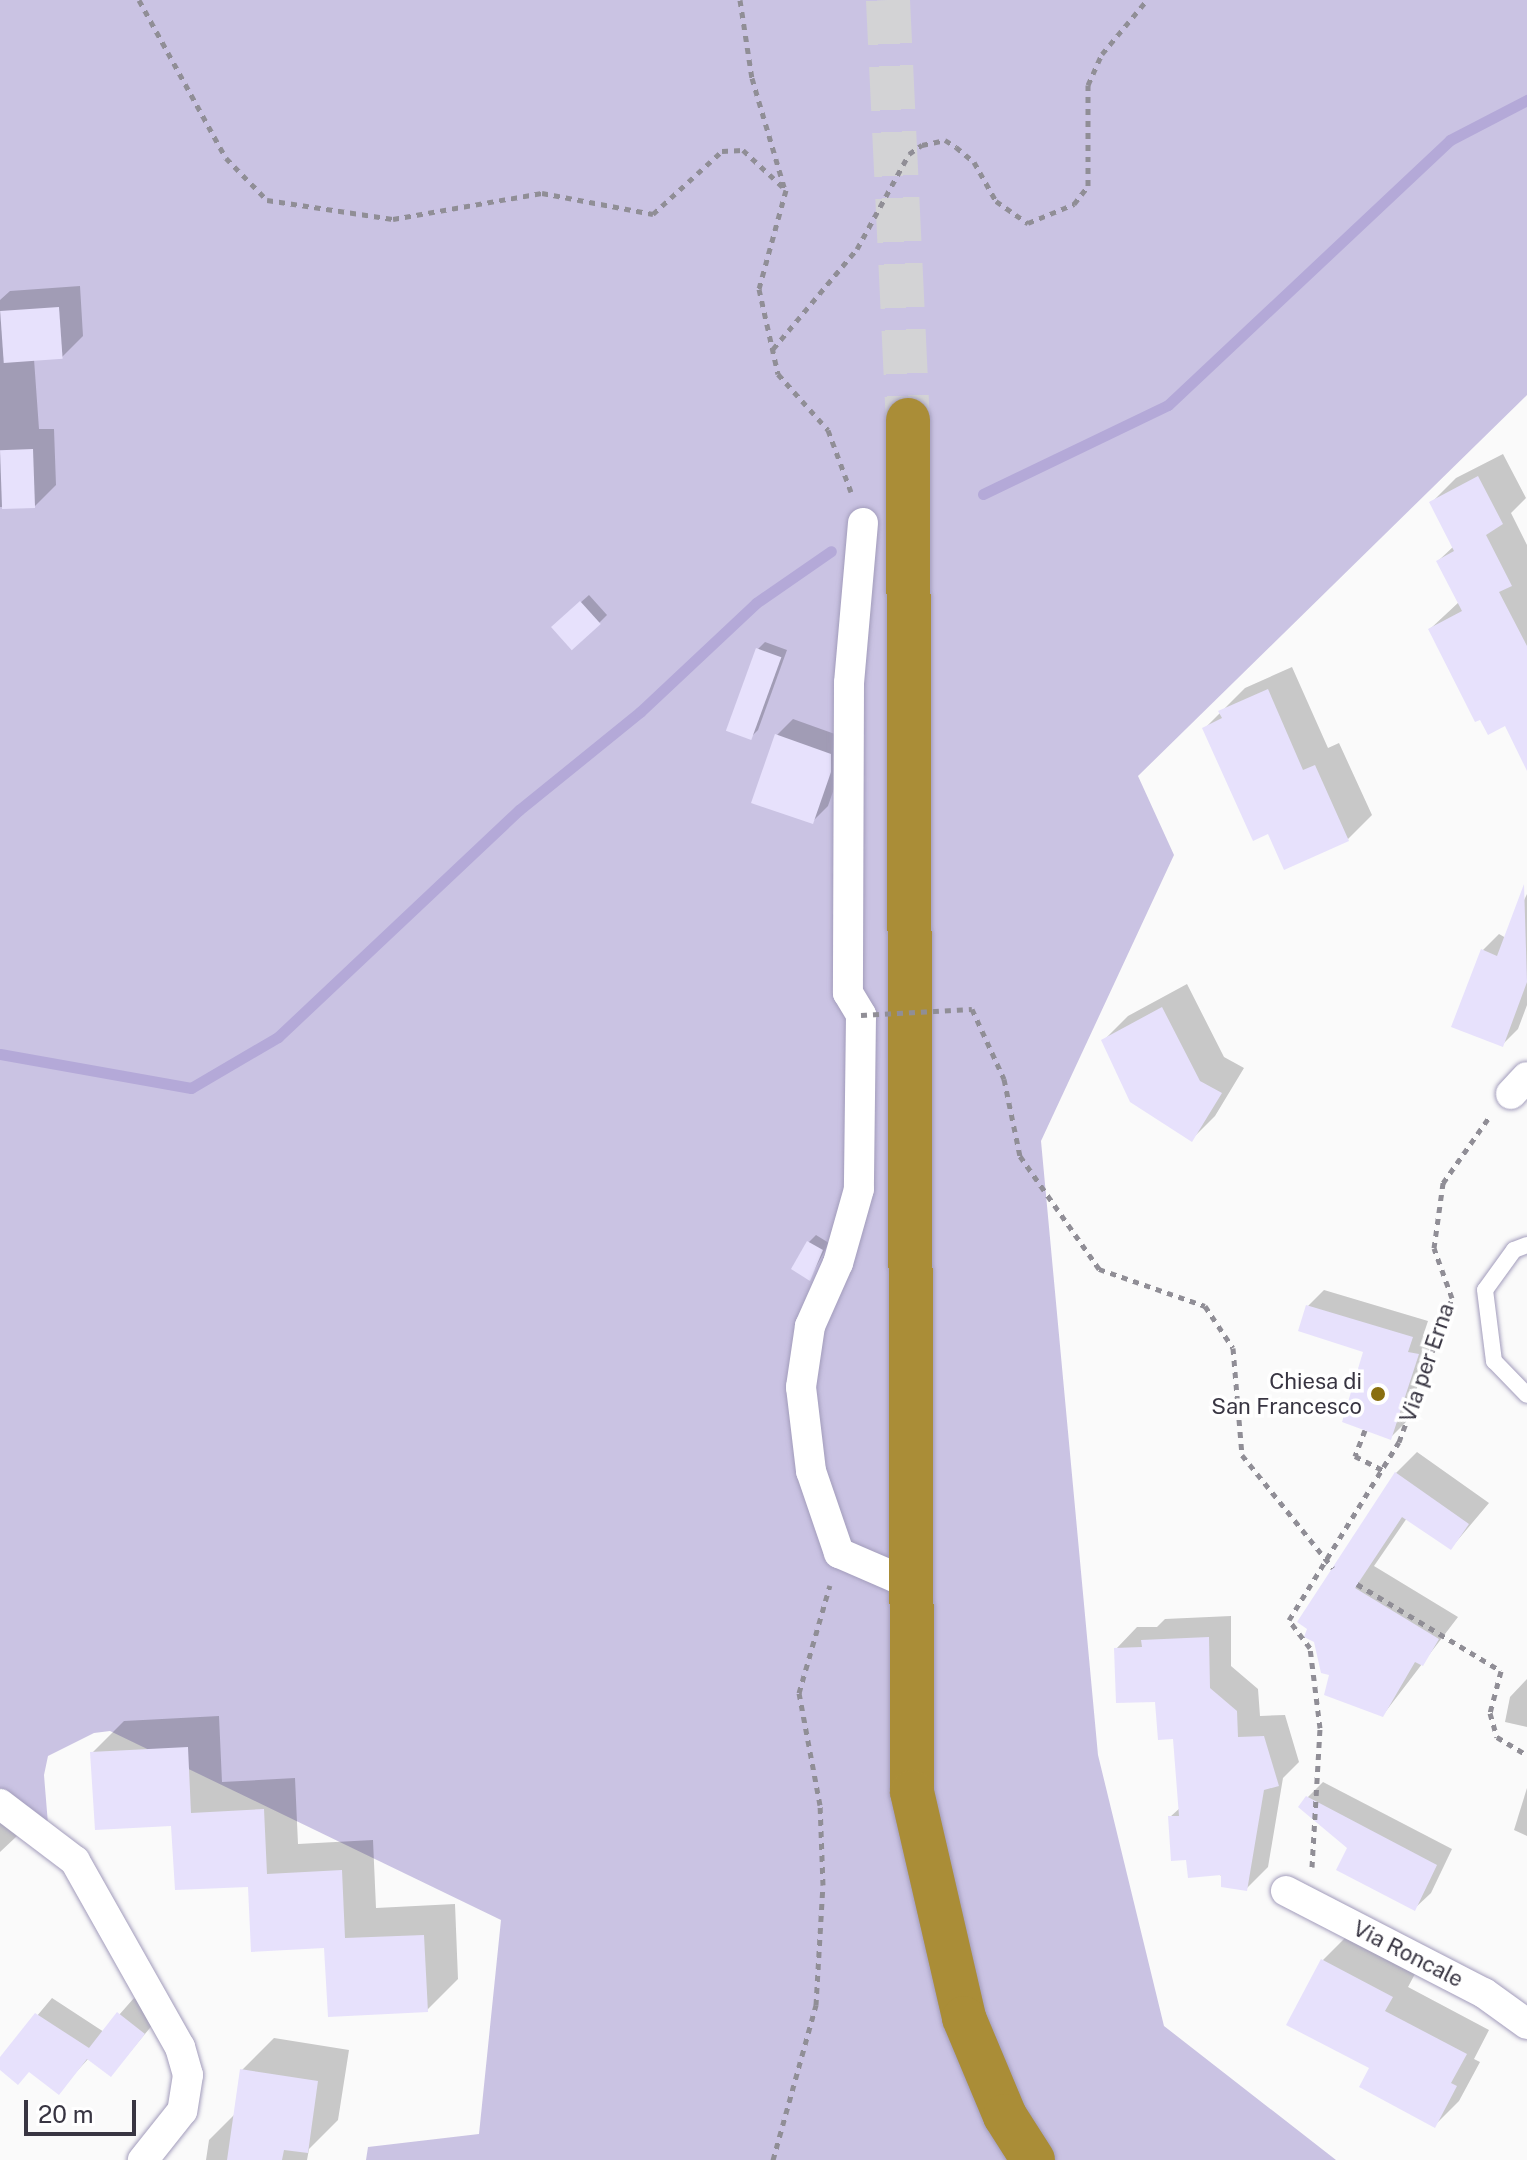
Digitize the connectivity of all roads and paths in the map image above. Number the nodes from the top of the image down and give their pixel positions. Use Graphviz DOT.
graph roads {
  1 [pos="139,0"];
  2 [pos="740,0"];
  3 [pos="1147,0"];
  4 [pos="786,190"];
  5 [pos="772,349"];
  6 [pos="908,420"];
  7 [pos="863,523"];
  8 [pos="861,1015"];
  9 [pos="1519,1086"];
  10 [pos="1527,1245"];
  11 [pos="1527,1395"];
  12 [pos="1365,1430"];
  13 [pos="1383,1470"];
  14 [pos="839,1553"];
  15 [pos="1324,1563"];
  16 [pos="1333,1568"];
  17 [pos="1357,1584"];
  18 [pos="913,1585"];
  19 [pos="1527,1755"];
  20 [pos="0,1804"];
  21 [pos="1297,1897"];
  22 [pos="1527,2024"];
  23 [pos="143,2160"];
  24 [pos="773,2160"];
  25 [pos="1033,2160"];
  1 -- 4 [label="path"];
  2 -- 4 [label="path"];
  3 -- 5 [label="path"];
  4 -- 5 [label="path"];
  5 -- 7 [label="path"];
  6 -- 18 [label="highway"];
  7 -- 8 [label="street"];
  8 -- 14 [label="street"];
  8 -- 15 [label="path, bridge"];
  9 -- 13 [label="path, Via per Erna"];
  10 -- 11 [label="lane"];
  12 -- 13 [label="path"];
  13 -- 15 [label="path, Via per Erna"];
  14 -- 18 [label="street"];
  14 -- 24 [label="path"];
  15 -- 16 [label="path"];
  15 -- 21 [label="path, Via per Erna"];
  17 -- 19 [label="path"];
  18 -- 25 [label="highway"];
  20 -- 23 [label="street"];
  21 -- 22 [label="street, Via Roncale"];
}
